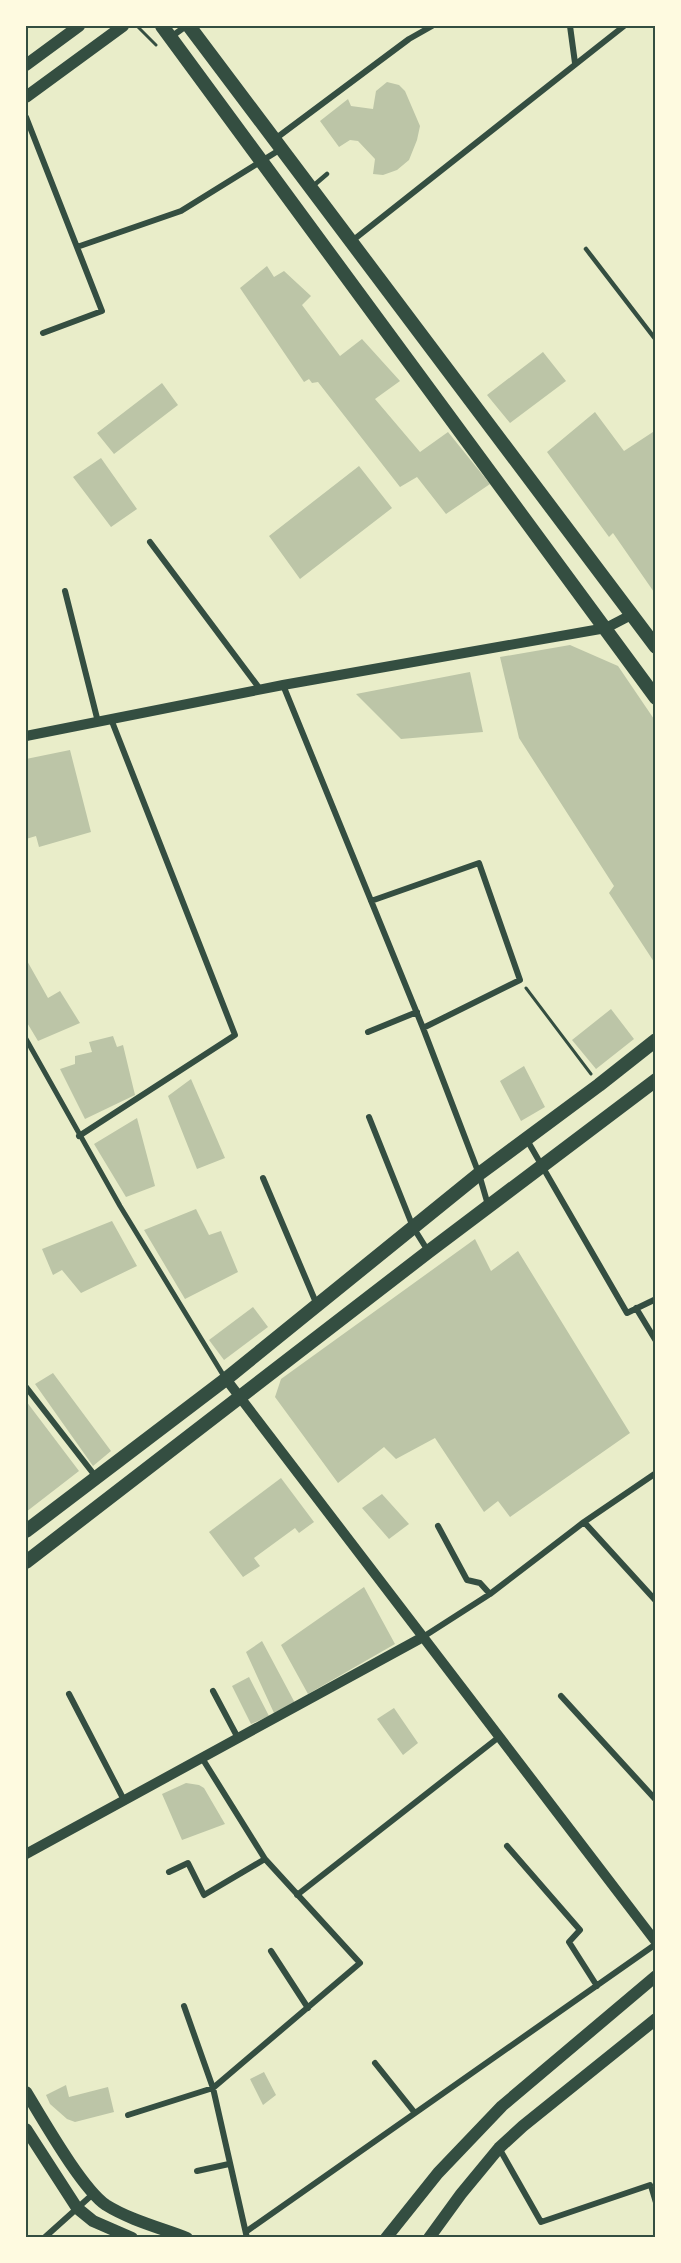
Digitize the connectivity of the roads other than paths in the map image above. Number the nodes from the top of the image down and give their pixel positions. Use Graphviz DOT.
graph roads {
  1 [pos="68,26"];
  2 [pos="79,26"];
  3 [pos="123,26"];
  4 [pos="162,26"];
  5 [pos="187,26"];
  6 [pos="432,26"];
  7 [pos="570,26"];
  8 [pos="624,26"];
  9 [pos="171,38"];
  10 [pos="53,44"];
  11 [pos="575,63"];
  12 [pos="26,65"];
  13 [pos="26,97"];
  14 [pos="26,117"];
  15 [pos="278,144"];
  16 [pos="262,161"];
  17 [pos="327,174"];
  18 [pos="311,188"];
  19 [pos="351,242"];
  20 [pos="77,247"];
  21 [pos="586,249"];
  22 [pos="42,333"];
  23 [pos="656,340"];
  24 [pos="150,542"];
  25 [pos="65,591"];
  26 [pos="631,615"];
  27 [pos="606,628"];
  28 [pos="656,647"];
  29 [pos="283,685"];
  30 [pos="260,690"];
  31 [pos="656,698"];
  32 [pos="111,719"];
  33 [pos="98,722"];
  34 [pos="26,736"];
  35 [pos="371,901"];
  36 [pos="417,1012"];
  37 [pos="423,1028"];
  38 [pos="368,1032"];
  39 [pos="26,1039"];
  40 [pos="656,1040"];
  41 [pos="656,1080"];
  42 [pos="369,1117"];
  43 [pos="79,1136"];
  44 [pos="526,1140"];
  45 [pos="542,1168"];
  46 [pos="479,1174"];
  47 [pos="263,1178"];
  48 [pos="488,1206"];
  49 [pos="413,1227"];
  50 [pos="428,1252"];
  51 [pos="656,1299"];
  52 [pos="317,1306"];
  53 [pos="636,1308"];
  54 [pos="656,1341"];
  55 [pos="226,1379"];
  56 [pos="26,1387"];
  57 [pos="240,1398"];
  58 [pos="656,1473"];
  59 [pos="96,1476"];
  60 [pos="584,1522"];
  61 [pos="438,1526"];
  62 [pos="26,1532"];
  63 [pos="26,1562"];
  64 [pos="490,1594"];
  65 [pos="656,1600"];
  66 [pos="423,1637"];
  67 [pos="213,1691"];
  68 [pos="69,1694"];
  69 [pos="561,1696"];
  70 [pos="500,1737"];
  71 [pos="238,1738"];
  72 [pos="202,1758"];
  73 [pos="124,1800"];
  74 [pos="656,1800"];
  75 [pos="507,1846"];
  76 [pos="26,1854"];
  77 [pos="265,1859"];
  78 [pos="169,1872"];
  79 [pos="297,1895"];
  80 [pos="656,1943"];
  81 [pos="271,1951"];
  82 [pos="656,1976"];
  83 [pos="597,1986"];
  84 [pos="184,2006"];
  85 [pos="309,2008"];
  86 [pos="656,2019"];
  87 [pos="375,2063"];
  88 [pos="213,2088"];
  89 [pos="26,2092"];
  90 [pos="415,2113"];
  91 [pos="128,2115"];
  92 [pos="26,2129"];
  93 [pos="499,2148"];
  94 [pos="229,2164"];
  95 [pos="197,2171"];
  96 [pos="650,2185"];
  97 [pos="93,2194"];
  98 [pos="656,2205"];
  99 [pos="77,2208"];
  100 [pos="247,2234"];
  101 [pos="44,2238"];
  102 [pos="132,2238"];
  103 [pos="187,2238"];
  104 [pos="386,2238"];
  105 [pos="429,2238"];
  1 -- 10 [label="main road"];
  2 -- 10 [label="main road"];
  3 -- 13 [label="main road"];
  4 -- 9 [label="main road"];
  5 -- 9 [label="street"];
  5 -- 15 [label="main road"];
  6 -- 15 [label="street"];
  7 -- 11 [label="street"];
  8 -- 11 [label="street"];
  9 -- 16 [label="main road"];
  10 -- 12 [label="main road"];
  11 -- 19 [label="street"];
  14 -- 20 [label="street"];
  15 -- 16 [label="street"];
  15 -- 18 [label="main road"];
  16 -- 20 [label="street"];
  16 -- 27 [label="main road"];
  17 -- 18 [label="lane"];
  18 -- 19 [label="main road"];
  19 -- 26 [label="main road"];
  20 -- 22 [label="street"];
  21 -- 23 [label="lane"];
  24 -- 30 [label="street"];
  25 -- 33 [label="street"];
  26 -- 27 [label="street"];
  26 -- 28 [label="main road"];
  27 -- 29 [label="street"];
  27 -- 31 [label="main road"];
  29 -- 30 [label="street"];
  29 -- 35 [label="street"];
  30 -- 32 [label="street"];
  32 -- 33 [label="street"];
  32 -- 43 [label="street"];
  33 -- 34 [label="street"];
  35 -- 36 [label="street"];
  35 -- 37 [label="street"];
  36 -- 37 [label="street"];
  36 -- 38 [label="street"];
  37 -- 46 [label="street"];
  39 -- 43 [label="street"];
  40 -- 44 [label="main road"];
  41 -- 45 [label="main road"];
  42 -- 49 [label="street"];
  43 -- 55 [label="street"];
  44 -- 45 [label="street"];
  44 -- 46 [label="main road"];
  45 -- 48 [label="main road"];
  45 -- 53 [label="street"];
  46 -- 48 [label="street"];
  46 -- 49 [label="main road"];
  47 -- 52 [label="street"];
  48 -- 50 [label="main road"];
  49 -- 50 [label="street"];
  49 -- 52 [label="main road"];
  50 -- 57 [label="main road"];
  51 -- 53 [label="street"];
  52 -- 55 [label="main road"];
  53 -- 54 [label="street"];
  55 -- 57 [label="street"];
  55 -- 59 [label="main road"];
  56 -- 59 [label="street"];
  57 -- 63 [label="main road"];
  57 -- 66 [label="street"];
  58 -- 60 [label="street"];
  59 -- 62 [label="main road"];
  60 -- 64 [label="street"];
  60 -- 65 [label="street"];
  61 -- 64 [label="street"];
  64 -- 66 [label="street"];
  66 -- 70 [label="street"];
  66 -- 71 [label="street"];
  67 -- 71 [label="street"];
  68 -- 73 [label="street"];
  69 -- 74 [label="street"];
  70 -- 79 [label="street"];
  70 -- 80 [label="street"];
  71 -- 72 [label="street"];
  72 -- 73 [label="street"];
  72 -- 77 [label="street"];
  73 -- 76 [label="street"];
  75 -- 83 [label="street"];
  77 -- 78 [label="street"];
  77 -- 79 [label="street"];
  79 -- 85 [label="street"];
  80 -- 83 [label="street"];
  81 -- 85 [label="street"];
  82 -- 104 [label="main road"];
  83 -- 90 [label="street"];
  84 -- 88 [label="street"];
  85 -- 88 [label="street"];
  86 -- 93 [label="main road"];
  87 -- 90 [label="street"];
  88 -- 91 [label="street"];
  88 -- 94 [label="street"];
  89 -- 97 [label="main road"];
  90 -- 100 [label="street"];
  92 -- 99 [label="main road"];
  93 -- 96 [label="street"];
  93 -- 105 [label="main road"];
  94 -- 95 [label="street"];
  94 -- 100 [label="street"];
  96 -- 98 [label="lane"];
  97 -- 99 [label="street"];
  97 -- 103 [label="main road"];
  99 -- 101 [label="street"];
  99 -- 102 [label="main road"];
}
